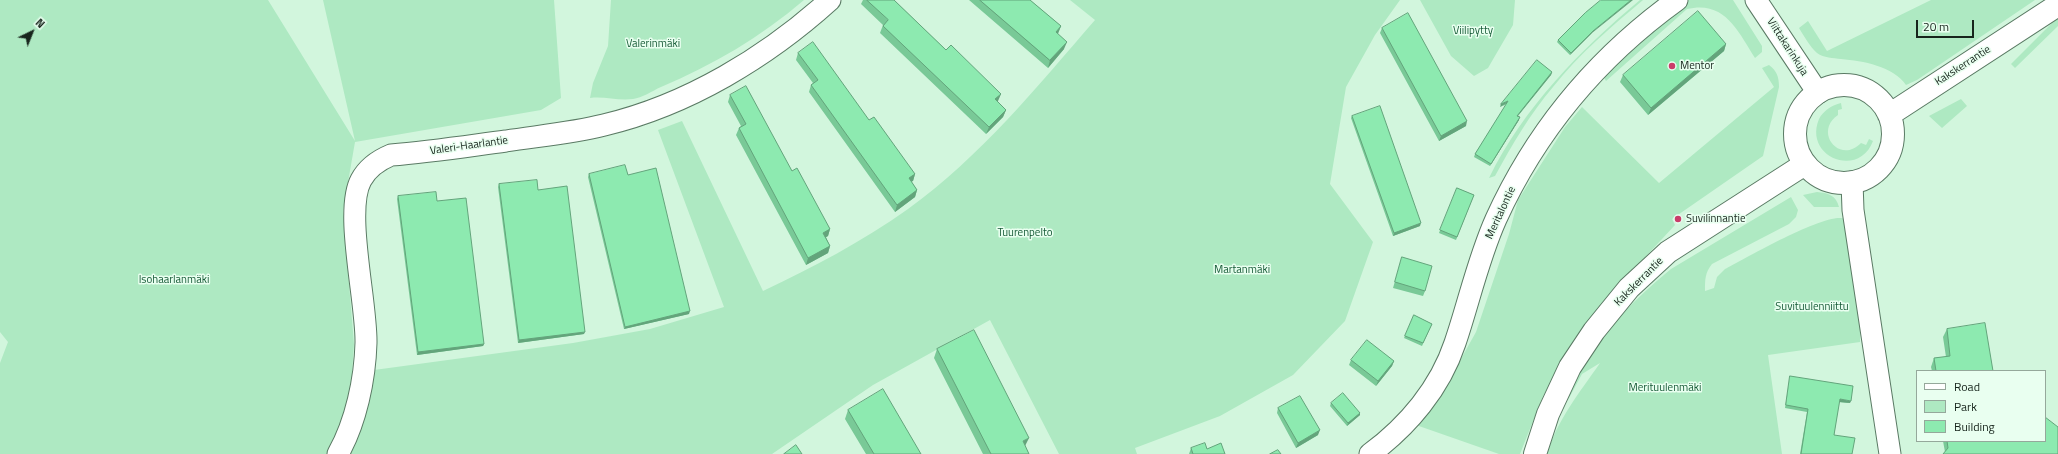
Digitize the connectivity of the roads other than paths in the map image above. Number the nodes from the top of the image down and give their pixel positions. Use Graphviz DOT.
graph roads {
  1 [pos="830,0"];
  2 [pos="1677,0"];
  3 [pos="1756,0"];
  4 [pos="2058,5"];
  5 [pos="1818,93"];
  6 [pos="1889,115"];
  7 [pos="1805,164"];
  8 [pos="1852,182"];
  9 [pos="338,454"];
  10 [pos="1370,454"];
  11 [pos="1535,454"];
  12 [pos="1890,454"];
  1 -- 9 [label="street, Valeri-Haarlantie"];
  2 -- 10 [label="street, Meritalontie"];
  3 -- 5 [label="street, Viittakarinkuja"];
  4 -- 6 [label="street, Kakskerrantie"];
  5 -- 6 [label="street"];
  5 -- 7 [label="street"];
  6 -- 8 [label="street"];
  7 -- 8 [label="street"];
  7 -- 11 [label="street, Kakskerrantie"];
  8 -- 12 [label="street"];
}
